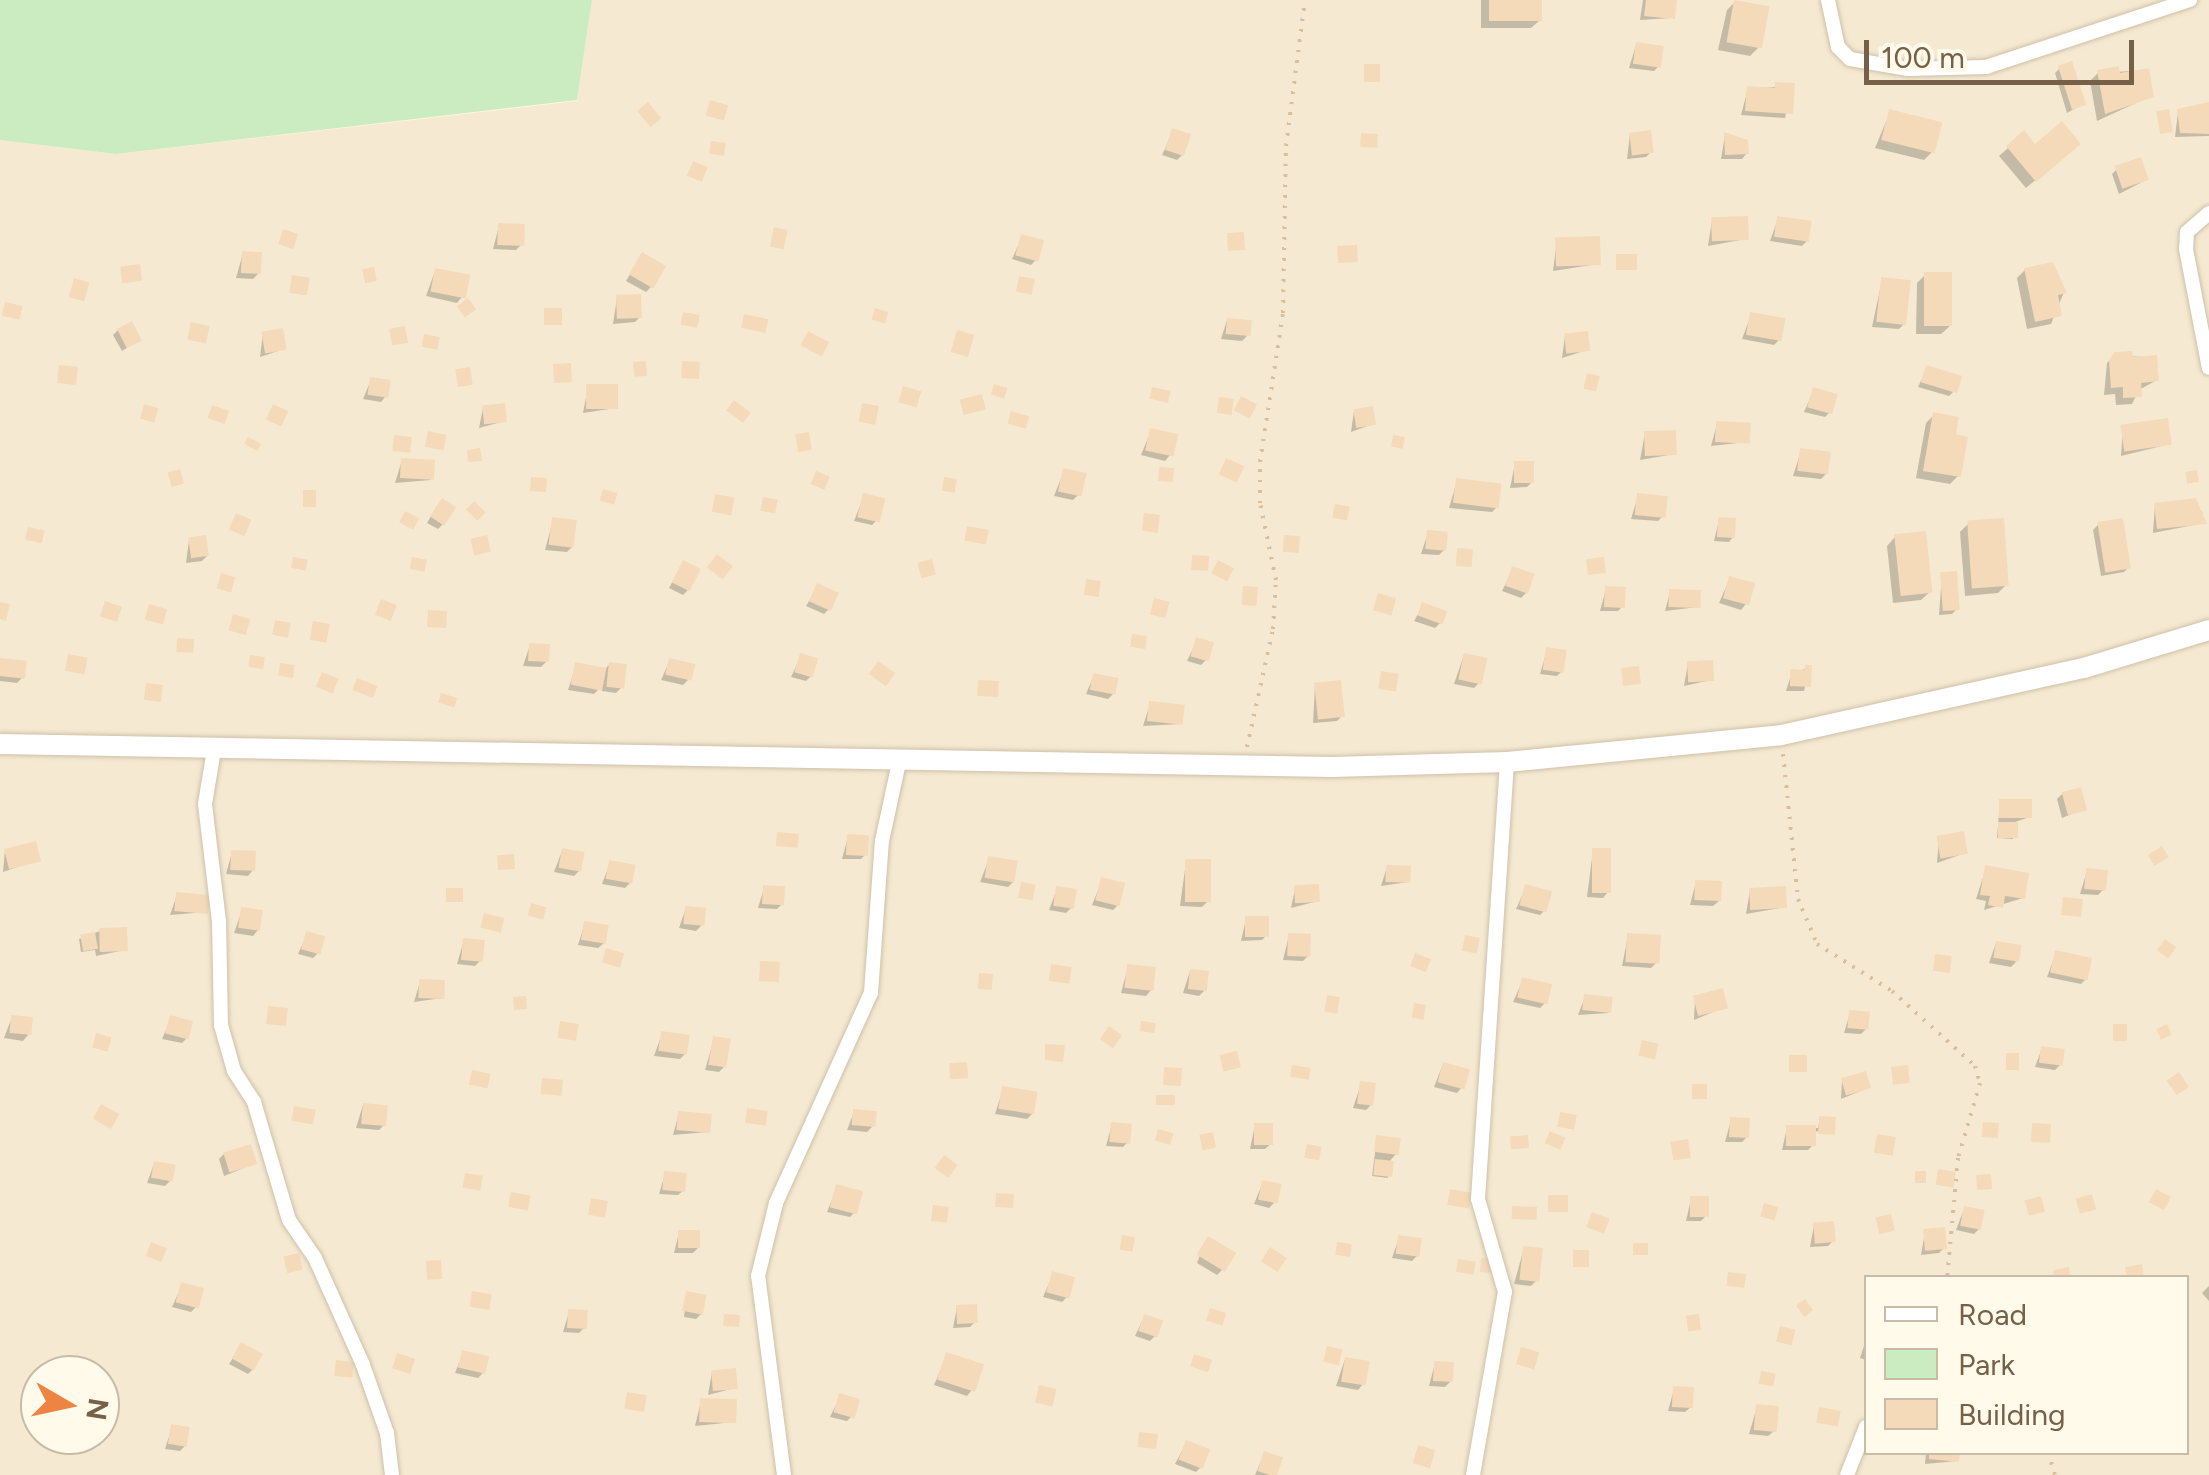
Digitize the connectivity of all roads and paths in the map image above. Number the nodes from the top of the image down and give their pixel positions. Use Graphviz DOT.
graph roads {
  1 [pos="1305,0"];
  2 [pos="1828,0"];
  3 [pos="2190,0"];
  4 [pos="2209,214"];
  5 [pos="2209,368"];
  6 [pos="2209,630"];
  7 [pos="1781,734"];
  8 [pos="0,744"];
  9 [pos="214,750"];
  10 [pos="900,758"];
  11 [pos="1249,762"];
  12 [pos="1507,762"];
  13 [pos="1947,1275"];
  14 [pos="1864,1431"];
  15 [pos="392,1475"];
  16 [pos="784,1475"];
  17 [pos="1473,1475"];
  18 [pos="1847,1475"];
  1 -- 11 [label="path"];
  2 -- 3 [label="street"];
  4 -- 5 [label="street"];
  6 -- 7 [label="main road"];
  7 -- 12 [label="main road"];
  7 -- 13 [label="path"];
  8 -- 9 [label="main road"];
  9 -- 10 [label="main road"];
  9 -- 15 [label="street"];
  10 -- 11 [label="main road"];
  10 -- 16 [label="street"];
  11 -- 12 [label="main road"];
  12 -- 17 [label="street"];
  14 -- 18 [label="street"];
}
